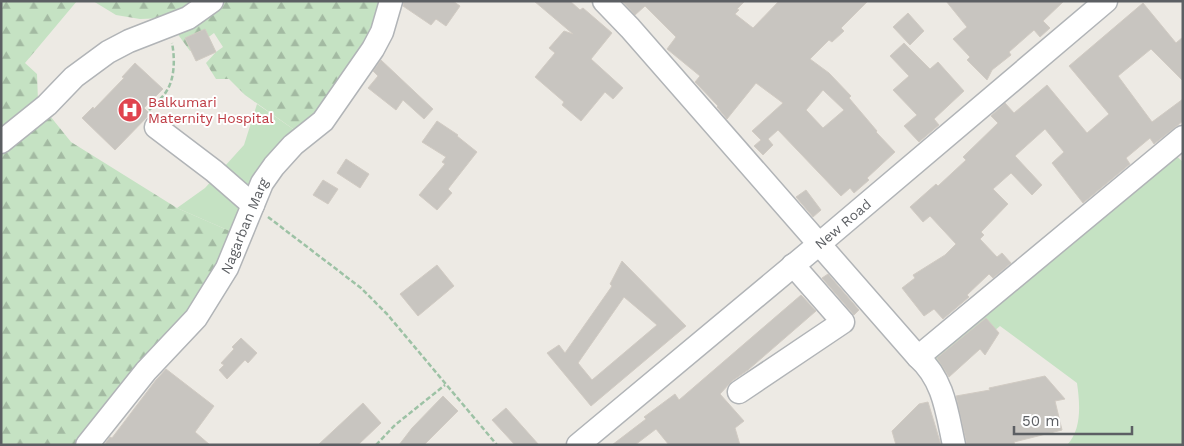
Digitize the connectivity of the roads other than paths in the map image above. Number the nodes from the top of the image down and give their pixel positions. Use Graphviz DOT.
graph roads {
  1 [pos="212,1"];
  2 [pos="391,1"];
  3 [pos="604,1"];
  4 [pos="1106,1"];
  5 [pos="151,119"];
  6 [pos="1183,137"];
  7 [pos="1,142"];
  8 [pos="253,205"];
  9 [pos="818,244"];
  10 [pos="793,265"];
  11 [pos="918,356"];
  12 [pos="739,392"];
  13 [pos="87,445"];
  14 [pos="578,445"];
  15 [pos="954,445"];
  1 -- 7 [label="street"];
  2 -- 8 [label="street, Nagarban Marg"];
  3 -- 9 [label="street"];
  4 -- 9 [label="street, New Road"];
  5 -- 8 [label="street"];
  6 -- 11 [label="street"];
  8 -- 13 [label="street, Nagarban Marg"];
  9 -- 10 [label="street, New Road"];
  9 -- 11 [label="street"];
  10 -- 12 [label="street"];
  10 -- 14 [label="street, New Road"];
  11 -- 15 [label="street"];
}
